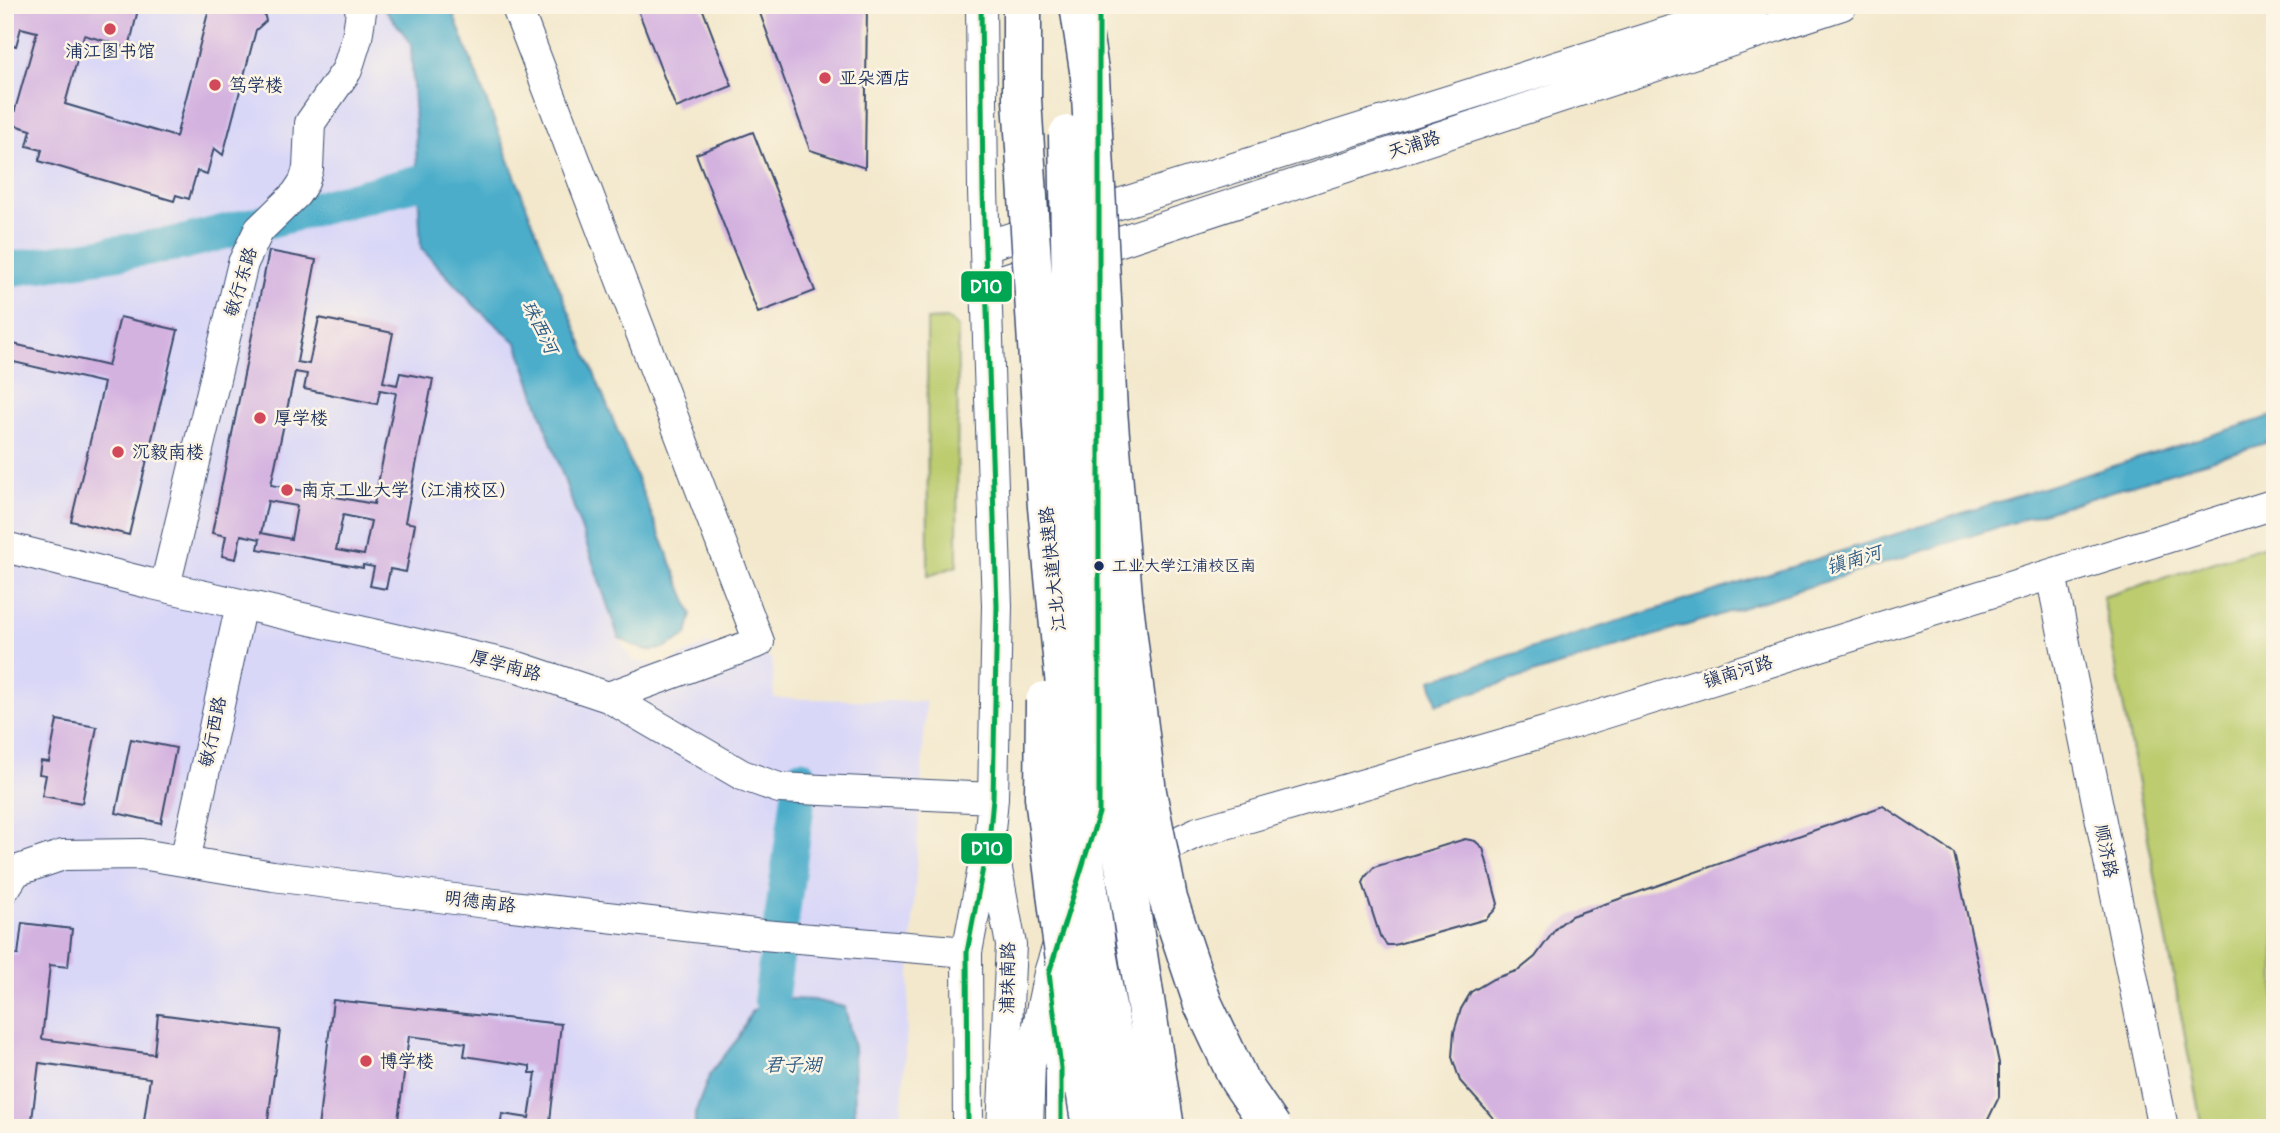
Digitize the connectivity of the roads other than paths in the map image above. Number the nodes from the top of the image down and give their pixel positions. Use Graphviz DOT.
graph roads {
  1 [pos="359,5"];
  2 [pos="516,5"];
  3 [pos="981,5"];
  4 [pos="1023,5"];
  5 [pos="1064,5"];
  6 [pos="1079,5"];
  7 [pos="1099,5"];
  8 [pos="1754,5"];
  9 [pos="1842,5"];
  10 [pos="1099,210"];
  11 [pos="985,246"];
  12 [pos="1099,248"];
  13 [pos="986,285"];
  14 [pos="2275,505"];
  15 [pos="1047,507"];
  16 [pos="5,547"];
  17 [pos="2051,574"];
  18 [pos="165,586"];
  19 [pos="241,604"];
  20 [pos="608,697"];
  21 [pos="993,797"];
  22 [pos="1099,813"];
  23 [pos="990,831"];
  24 [pos="1198,832"];
  25 [pos="185,861"];
  26 [pos="5,888"];
  27 [pos="1075,889"];
  28 [pos="967,952"];
  29 [pos="1049,973"];
  30 [pos="968,1128"];
  31 [pos="1002,1128"];
  32 [pos="1028,1128"];
  33 [pos="1061,1128"];
  34 [pos="1091,1128"];
  35 [pos="1129,1128"];
  36 [pos="1165,1128"];
  37 [pos="1272,1128"];
  38 [pos="2163,1128"];
  1 -- 18 [label="street, 敏行东路"];
  2 -- 20 [label="street"];
  3 -- 11 [label="street, 浦珠南路"];
  4 -- 15 [label="highway, 江北大道快速路, bridge"];
  5 -- 36 [label="highway, 江北大道快速路, bridge"];
  6 -- 37 [label="highway, bridge"];
  7 -- 10 [label="street, 浦珠南路"];
  8 -- 10 [label="street"];
  9 -- 12 [label="street, 天浦路"];
  10 -- 11 [label="street"];
  10 -- 12 [label="street, 浦珠南路"];
  11 -- 13 [label="street, 浦珠南路"];
  12 -- 13 [label="street, 天浦路"];
  12 -- 22 [label="street, 浦珠南路"];
  13 -- 21 [label="street, 浦珠南路"];
  14 -- 17 [label="street, 镇南河路"];
  15 -- 34 [label="highway, bridge"];
  15 -- 35 [label="highway, 江北大道快速路, bridge"];
  16 -- 18 [label="street, 厚学南路"];
  17 -- 24 [label="street, 镇南河路"];
  17 -- 38 [label="street, 顺济路"];
  18 -- 19 [label="street, 厚学南路"];
  19 -- 20 [label="street, 厚学南路"];
  19 -- 25 [label="street, 敏行西路"];
  20 -- 21 [label="street, 厚学南路"];
  21 -- 23 [label="street, 浦珠南路"];
  22 -- 24 [label="street"];
  22 -- 27 [label="street, 浦珠南路"];
  23 -- 28 [label="street, 浦珠南路"];
  23 -- 31 [label="street, 浦珠南路"];
  24 -- 27 [label="street, 镇南河路"];
  25 -- 26 [label="street, 明德南路"];
  25 -- 28 [label="street, 明德南路"];
  27 -- 29 [label="street, 浦珠南路"];
  28 -- 30 [label="street, 浦珠南路"];
  29 -- 32 [label="street, 浦珠南路"];
  29 -- 33 [label="street, 浦珠南路"];
}
